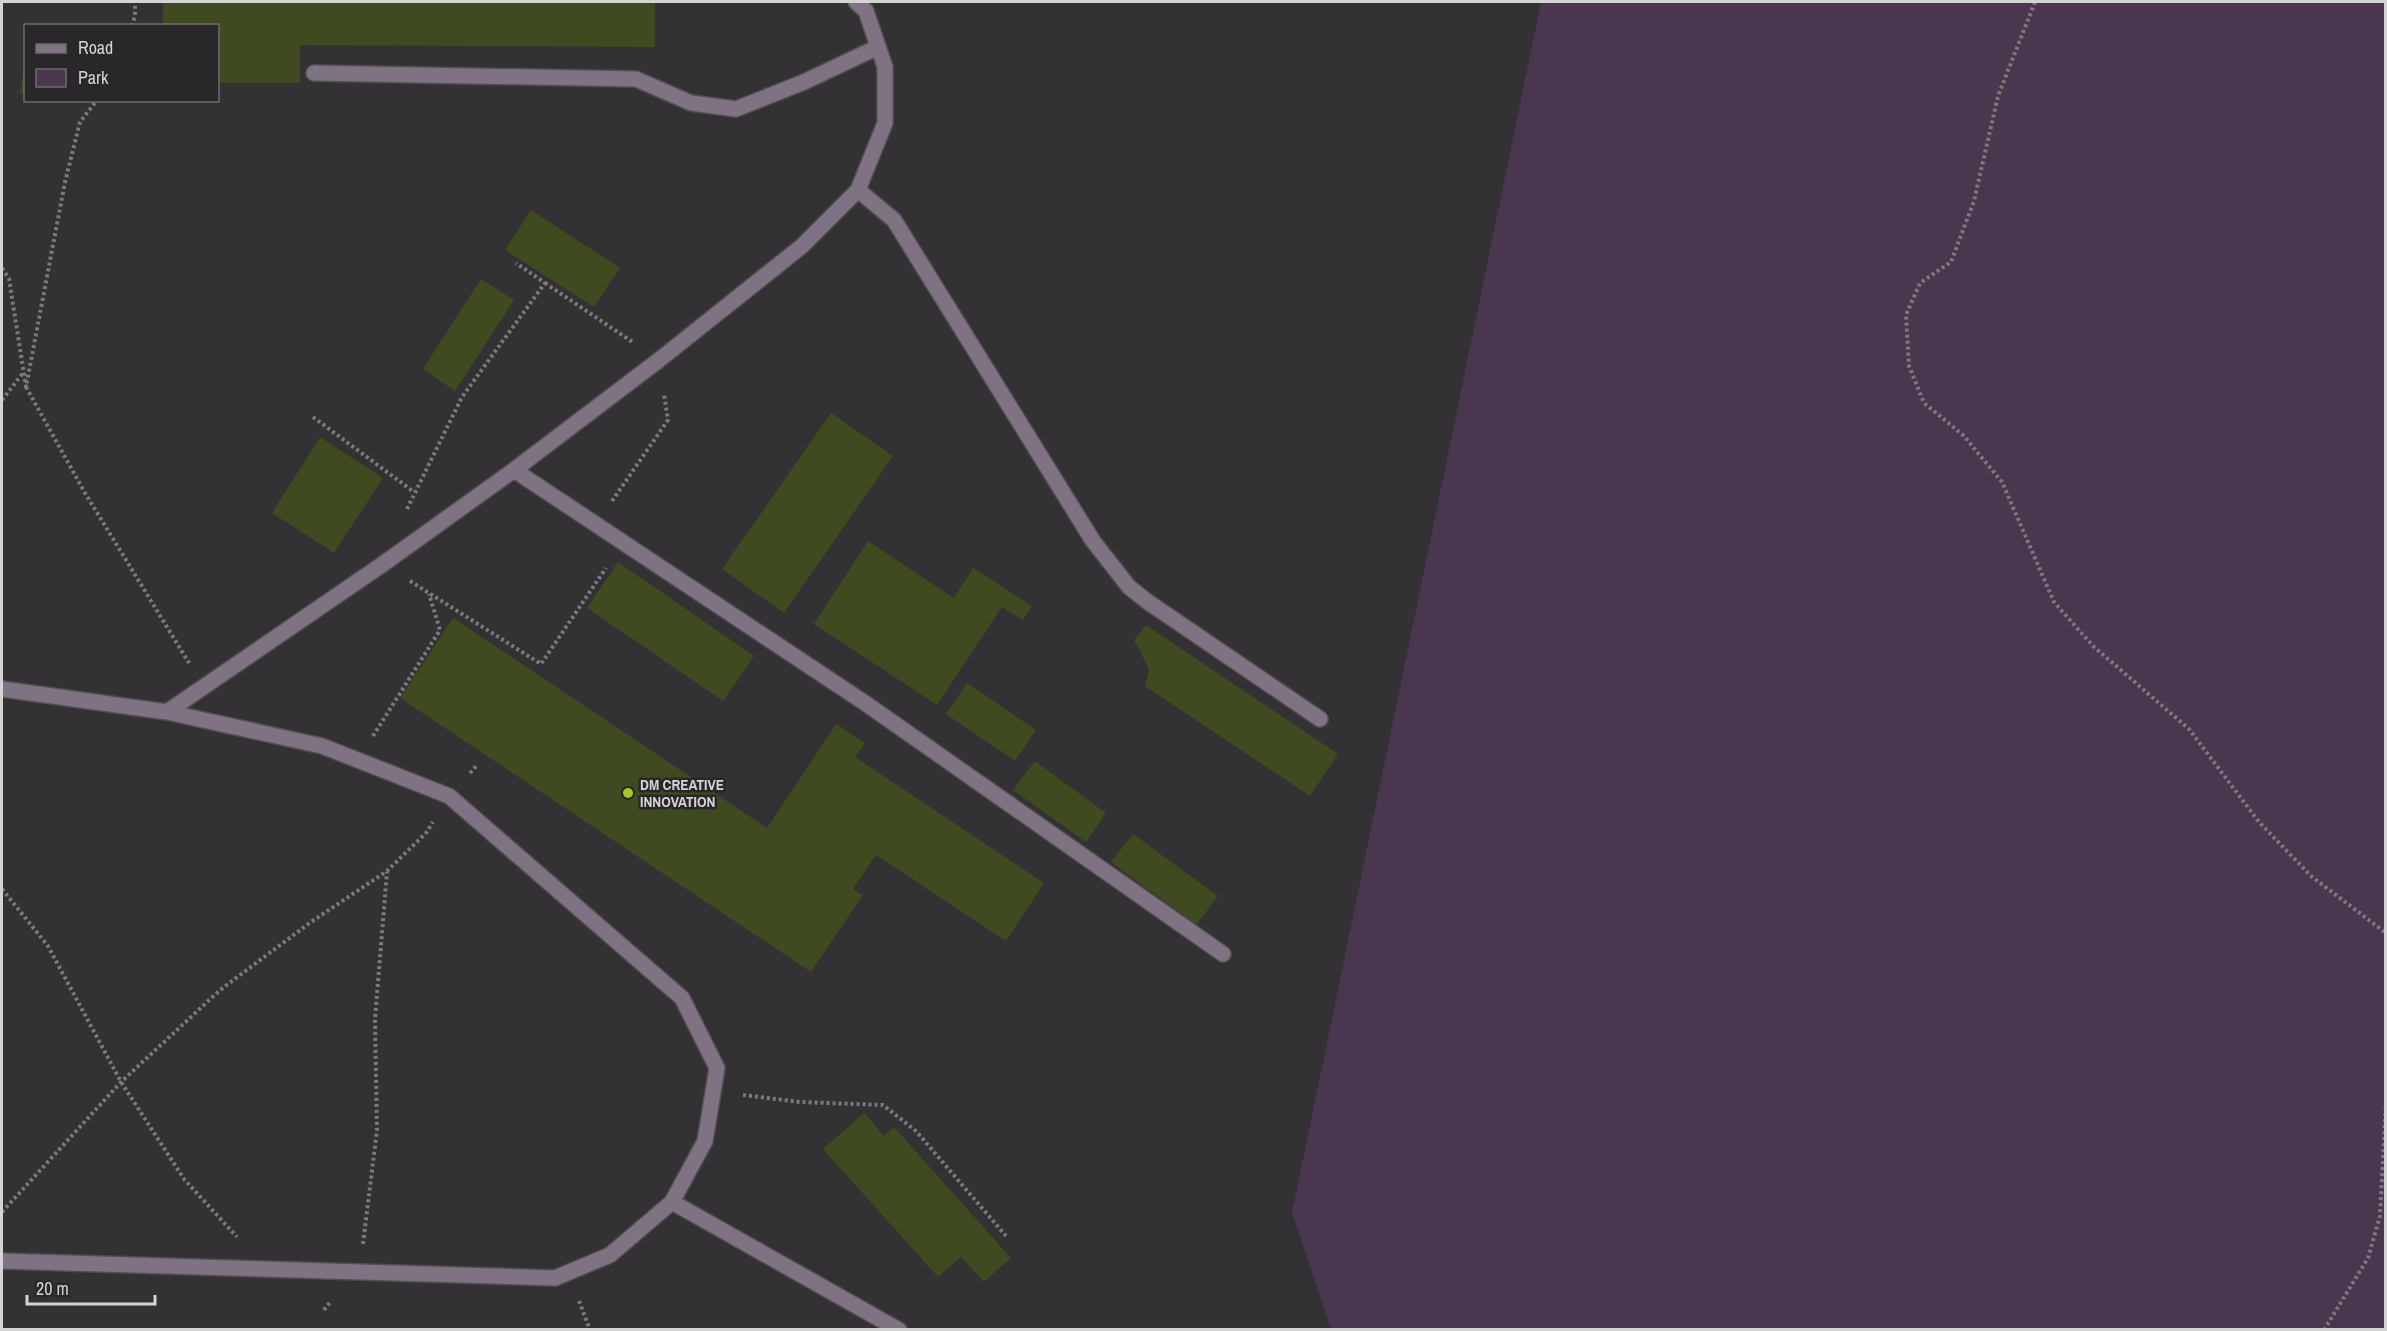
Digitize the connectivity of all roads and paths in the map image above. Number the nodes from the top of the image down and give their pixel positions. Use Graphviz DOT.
graph roads {
  1 [pos="135,2"];
  2 [pos="856,2"];
  3 [pos="2035,2"];
  4 [pos="132,24"];
  5 [pos="878,47"];
  6 [pos="314,73"];
  7 [pos="95,102"];
  8 [pos="858,190"];
  9 [pos="2,268"];
  10 [pos="545,283"];
  11 [pos="659,360"];
  12 [pos="23,373"];
  13 [pos="26,387"];
  14 [pos="2,400"];
  15 [pos="313,417"];
  16 [pos="514,470"];
  17 [pos="414,492"];
  18 [pos="597,524"];
  19 [pos="429,593"];
  20 [pos="204,686"];
  21 [pos="2,689"];
  22 [pos="166,712"];
  23 [pos="1320,719"];
  24 [pos="358,760"];
  25 [pos="477,765"];
  26 [pos="449,796"];
  27 [pos="387,871"];
  28 [pos="2,889"];
  29 [pos="2385,933"];
  30 [pos="1223,954"];
  31 [pos="121,1082"];
  32 [pos="712,1092"];
  33 [pos="2385,1103"];
  34 [pos="672,1202"];
  35 [pos="2,1212"];
  36 [pos="1006,1236"];
  37 [pos="2,1261"];
  38 [pos="258,1269"];
  39 [pos="358,1271"];
  40 [pos="324,1310"];
  41 [pos="899,1329"];
  42 [pos="2324,1329"];
  1 -- 4 [label="path"];
  2 -- 5 [label="lane"];
  3 -- 29 [label="path"];
  5 -- 6 [label="lane"];
  5 -- 8 [label="lane"];
  7 -- 13 [label="path"];
  8 -- 11 [label="lane"];
  8 -- 23 [label="lane"];
  9 -- 12 [label="path"];
  10 -- 11 [label="path"];
  11 -- 16 [label="lane"];
  11 -- 18 [label="path"];
  12 -- 13 [label="path"];
  12 -- 14 [label="path"];
  13 -- 20 [label="path"];
  15 -- 17 [label="path"];
  16 -- 18 [label="lane"];
  16 -- 20 [label="lane"];
  18 -- 30 [label="lane"];
  19 -- 24 [label="path"];
  20 -- 22 [label="lane"];
  21 -- 22 [label="lane"];
  22 -- 24 [label="lane"];
  24 -- 26 [label="lane"];
  25 -- 26 [label="path"];
  26 -- 27 [label="path"];
  26 -- 32 [label="lane"];
  27 -- 31 [label="path"];
  27 -- 39 [label="path"];
  28 -- 31 [label="path"];
  31 -- 35 [label="path"];
  31 -- 38 [label="path"];
  32 -- 34 [label="lane"];
  32 -- 36 [label="path"];
  33 -- 42 [label="path"];
  34 -- 39 [label="lane"];
  34 -- 41 [label="lane"];
  37 -- 38 [label="lane"];
  38 -- 39 [label="lane"];
  39 -- 40 [label="path"];
}
